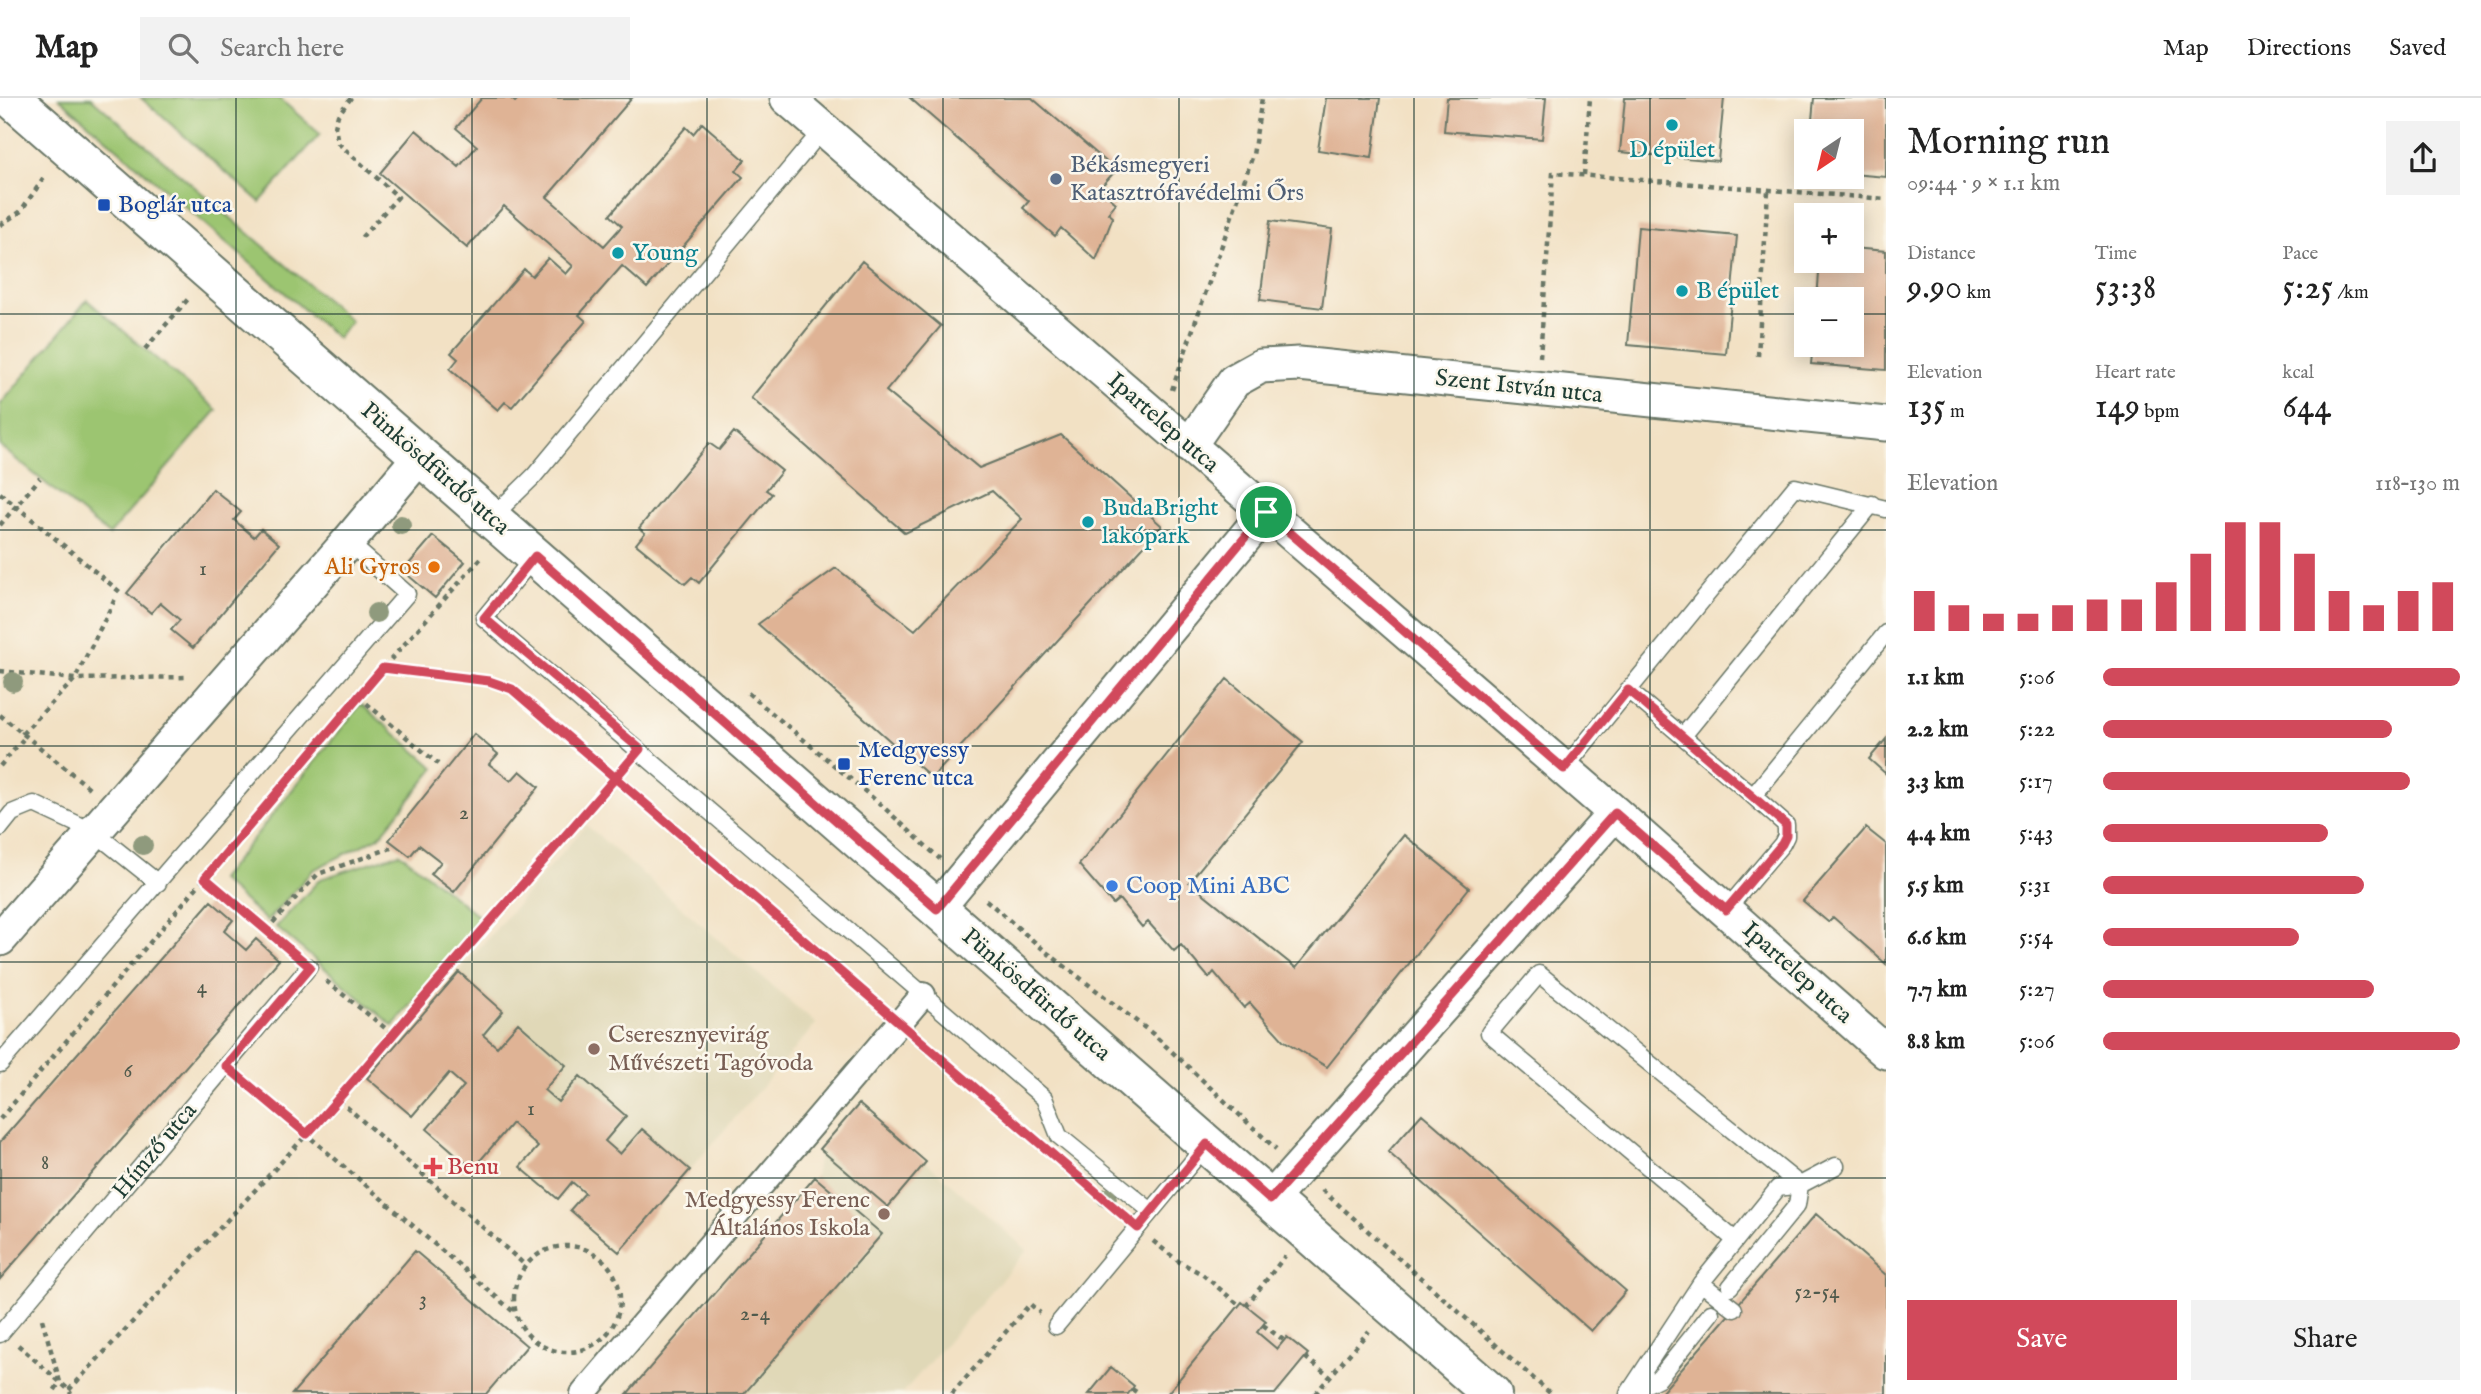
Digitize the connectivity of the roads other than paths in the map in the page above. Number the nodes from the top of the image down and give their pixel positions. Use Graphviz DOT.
graph roads {
  1 [pos="11,98"];
  2 [pos="787,98"];
  3 [pos="823,129"];
  4 [pos="1886,424"];
  5 [pos="1189,446"];
  6 [pos="420,456"];
  7 [pos="1879,506"];
  8 [pos="1266,512"];
  9 [pos="490,533"];
  10 [pos="348,542"];
  11 [pos="535,556"];
  12 [pos="1886,633"];
  13 [pos="1628,690"];
  14 [pos="1683,736"];
  15 [pos="1564,769"];
  16 [pos="1753,796"];
  17 [pos="1615,813"];
  18 [pos="104,820"];
  19 [pos="0,828"];
  20 [pos="158,883"];
  21 [pos="937,909"];
  22 [pos="1726,910"];
  23 [pos="0,939"];
  24 [pos="310,967"];
  25 [pos="923,995"];
  26 [pos="1886,1052"];
  27 [pos="0,1064"];
  28 [pos="1207,1144"];
  29 [pos="1836,1166"];
  30 [pos="1800,1185"];
  31 [pos="1270,1200"];
  32 [pos="1151,1212"];
  33 [pos="1735,1240"];
  34 [pos="1701,1283"];
  35 [pos="1730,1287"];
  36 [pos="1734,1309"];
  37 [pos="1711,1313"];
  38 [pos="1056,1326"];
  39 [pos="1,1333"];
  40 [pos="583,1394"];
  41 [pos="1491,1394"];
  42 [pos="1629,1394"];
  1 -- 6 [label="street, Pünkösdfürdő utca"];
  2 -- 3 [label="street, Ipartelep utca"];
  3 -- 5 [label="street, Ipartelep utca"];
  3 -- 9 [label="lane"];
  4 -- 5 [label="street, Szent István utca"];
  5 -- 8 [label="street, Ipartelep utca"];
  6 -- 9 [label="street, Pünkösdfürdő utca"];
  6 -- 10 [label="street"];
  7 -- 13 [label="lane"];
  7 -- 14 [label="lane"];
  8 -- 15 [label="street, Ipartelep utca"];
  8 -- 21 [label="street"];
  9 -- 11 [label="street, Pünkösdfürdő utca"];
  10 -- 18 [label="street"];
  10 -- 20 [label="lane"];
  11 -- 21 [label="street, Pünkösdfürdő utca"];
  11 -- 25 [label="lane"];
  12 -- 16 [label="lane"];
  13 -- 14 [label="lane"];
  13 -- 15 [label="lane"];
  14 -- 16 [label="lane"];
  15 -- 17 [label="street, Ipartelep utca"];
  16 -- 22 [label="lane"];
  17 -- 22 [label="street, Ipartelep utca"];
  17 -- 31 [label="street"];
  18 -- 19 [label="lane"];
  18 -- 20 [label="lane"];
  18 -- 23 [label="street"];
  20 -- 27 [label="lane"];
  21 -- 28 [label="street, Pünkösdfürdő utca"];
  22 -- 26 [label="street, Ipartelep utca"];
  24 -- 39 [label="lane, Hímző utca"];
  25 -- 32 [label="lane"];
  25 -- 40 [label="street"];
  28 -- 31 [label="street, Pünkösdfürdő utca"];
  28 -- 32 [label="lane"];
  29 -- 30 [label="lane"];
  30 -- 33 [label="lane"];
  30 -- 33 [label="lane"];
  30 -- 35 [label="lane"];
  31 -- 41 [label="street, Pünkösdfürdő utca"];
  32 -- 38 [label="lane"];
  33 -- 34 [label="lane"];
  34 -- 36 [label="lane"];
  34 -- 42 [label="lane"];
  37 -- 42 [label="lane"];
}
